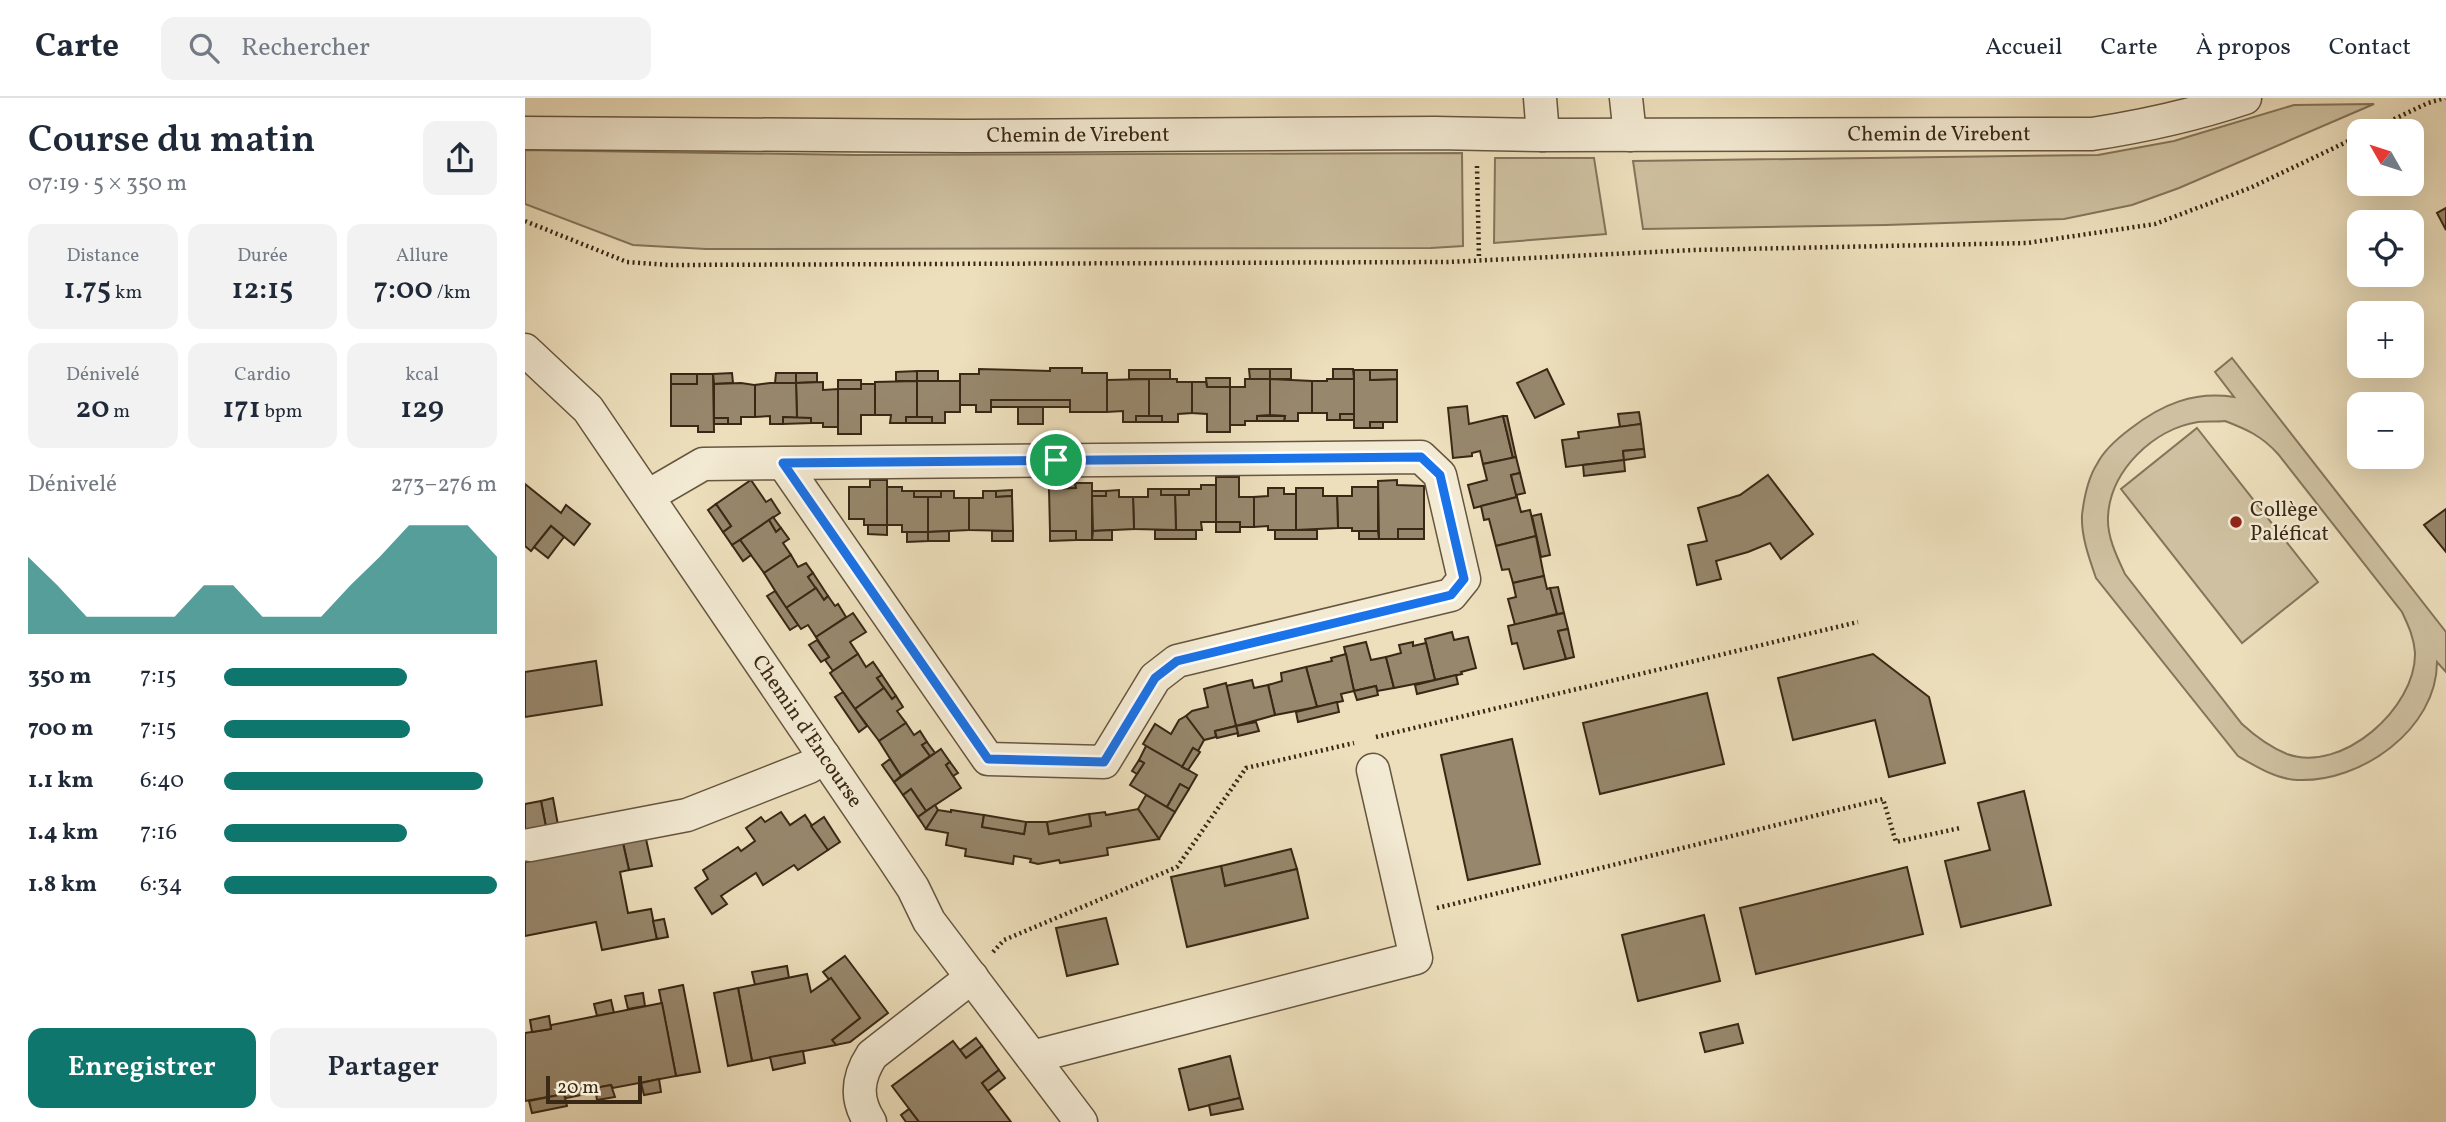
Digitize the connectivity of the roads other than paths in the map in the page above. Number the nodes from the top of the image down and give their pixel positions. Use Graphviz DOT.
graph roads {
  1 [pos="1540,98"];
  2 [pos="1626,98"];
  3 [pos="2245,98"];
  4 [pos="525,133"];
  5 [pos="1543,135"];
  6 [pos="1630,135"];
  7 [pos="531,368"];
  8 [pos="783,463"];
  9 [pos="648,496"];
  10 [pos="824,756"];
  11 [pos="1373,770"];
  12 [pos="530,845"];
  13 [pos="972,977"];
  14 [pos="1032,1057"];
  15 [pos="870,1122"];
  16 [pos="1081,1122"];
  1 -- 5 [label="street"];
  2 -- 6 [label="street"];
  3 -- 6 [label="street, Chemin de Virebent"];
  4 -- 5 [label="street, Chemin de Virebent"];
  5 -- 6 [label="street, Chemin de Virebent"];
  7 -- 9 [label="street, Chemin d'Encourse"];
  8 -- 8 [label="street"];
  8 -- 9 [label="street"];
  9 -- 10 [label="street, Chemin d'Encourse"];
  10 -- 12 [label="street"];
  10 -- 13 [label="street, Chemin d'Encourse"];
  11 -- 14 [label="street"];
  13 -- 14 [label="street, Chemin d'Encourse"];
  13 -- 15 [label="street"];
  14 -- 16 [label="street, Chemin d'Encourse"];
}
